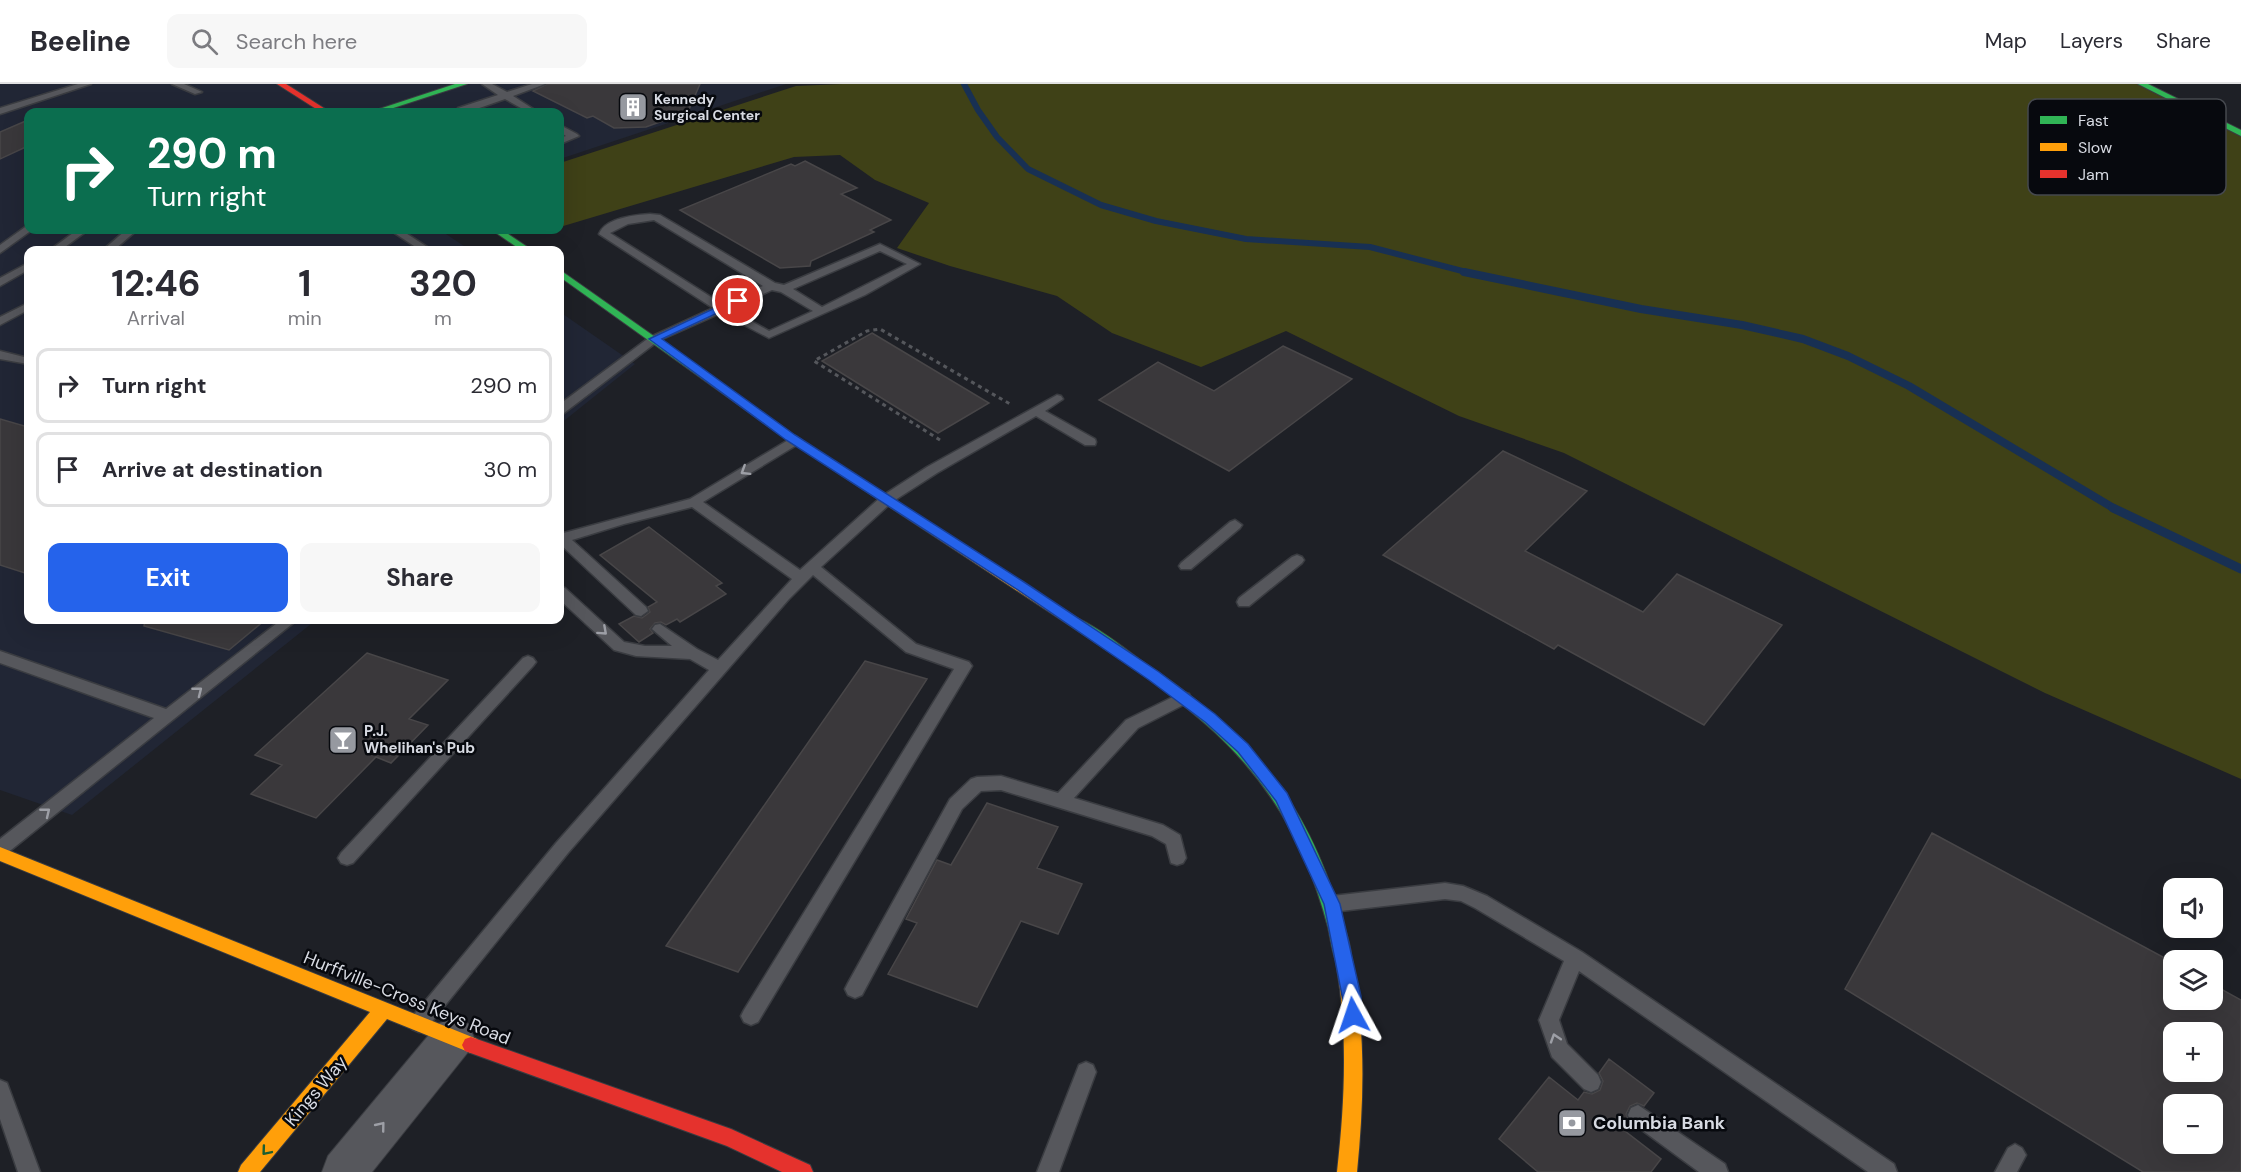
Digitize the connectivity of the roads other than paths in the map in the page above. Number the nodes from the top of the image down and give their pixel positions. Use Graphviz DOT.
graph roads {
  1 [pos="87,84"];
  2 [pos="176,84"];
  3 [pos="281,84"];
  4 [pos="463,84"];
  5 [pos="486,84"];
  6 [pos="2142,84"];
  7 [pos="539,91"];
  8 [pos="198,92"];
  9 [pos="506,96"];
  10 [pos="2172,99"];
  11 [pos="320,108"];
  12 [pos="387,108"];
  13 [pos="467,108"];
  14 [pos="526,108"];
  15 [pos="532,108"];
  16 [pos="0,111"];
  17 [pos="2226,126"];
  18 [pos="564,130"];
  19 [pos="2241,133"];
  20 [pos="564,139"];
  21 [pos="24,231"];
  22 [pos="77,234"];
  23 [pos="127,234"];
  24 [pos="401,234"];
  25 [pos="502,234"];
  26 [pos="61,246"];
  27 [pos="113,246"];
  28 [pos="421,246"];
  29 [pos="521,246"];
  30 [pos="0,250"];
  31 [pos="24,268"];
  32 [pos="564,276"];
  33 [pos="0,282"];
  34 [pos="771,286"];
  35 [pos="785,289"];
  36 [pos="24,308"];
  37 [pos="722,309"];
  38 [pos="821,311"];
  39 [pos="0,322"];
  40 [pos="654,339"];
  41 [pos="0,355"];
  42 [pos="24,360"];
  43 [pos="566,399"];
  44 [pos="1057,399"];
  45 [pos="1036,411"];
  46 [pos="795,440"];
  47 [pos="1090,442"];
  48 [pos="887,499"];
  49 [pos="694,502"];
  50 [pos="1235,525"];
  51 [pos="564,537"];
  52 [pos="564,542"];
  53 [pos="1297,560"];
  54 [pos="1186,566"];
  55 [pos="807,572"];
  56 [pos="564,596"];
  57 [pos="1244,602"];
  58 [pos="641,611"];
  59 [pos="285,624"];
  60 [pos="660,629"];
  61 [pos="692,653"];
  62 [pos="0,657"];
  63 [pos="528,662"];
  64 [pos="720,669"];
  65 [pos="1183,698"];
  66 [pos="166,716"];
  67 [pos="1061,801"];
  68 [pos="0,849"];
  69 [pos="0,854"];
  70 [pos="347,858"];
  71 [pos="1177,858"];
  72 [pos="1332,904"];
  73 [pos="1575,958"];
  74 [pos="855,989"];
  75 [pos="384,1009"];
  76 [pos="751,1016"];
  77 [pos="436,1030"];
  78 [pos="1086,1072"];
  79 [pos="1591,1082"];
  80 [pos="0,1090"];
  81 [pos="1638,1115"];
  82 [pos="29,1172"];
  83 [pos="248,1172"];
  84 [pos="344,1172"];
  85 [pos="803,1172"];
  86 [pos="1048,1172"];
  87 [pos="1347,1172"];
  88 [pos="1717,1172"];
  89 [pos="1886,1172"];
  1 -- 16 [label="lane"];
  2 -- 8 [label="lane"];
  3 -- 11 [label="main road"];
  4 -- 12 [label="main road"];
  5 -- 9 [label="lane"];
  6 -- 10 [label="main road"];
  7 -- 9 [label="lane"];
  7 -- 15 [label="lane"];
  9 -- 13 [label="lane"];
  9 -- 14 [label="lane"];
  17 -- 19 [label="main road"];
  18 -- 20 [label="lane"];
  21 -- 30 [label="lane"];
  22 -- 26 [label="lane"];
  23 -- 27 [label="lane"];
  24 -- 28 [label="lane"];
  25 -- 29 [label="main road"];
  31 -- 33 [label="lane"];
  32 -- 40 [label="main road"];
  34 -- 35 [label="lane"];
  34 -- 37 [label="lane"];
  34 -- 37 [label="lane"];
  35 -- 38 [label="lane"];
  35 -- 38 [label="lane"];
  36 -- 39 [label="lane"];
  37 -- 38 [label="lane"];
  37 -- 40 [label="lane"];
  40 -- 43 [label="lane"];
  40 -- 46 [label="main road"];
  41 -- 42 [label="lane"];
  44 -- 45 [label="lane"];
  45 -- 47 [label="lane"];
  45 -- 48 [label="lane"];
  46 -- 48 [label="main road"];
  46 -- 49 [label="lane, one-way"];
  48 -- 55 [label="lane"];
  48 -- 65 [label="main road"];
  49 -- 51 [label="lane"];
  49 -- 55 [label="lane"];
  50 -- 54 [label="lane"];
  52 -- 58 [label="lane"];
  53 -- 57 [label="lane"];
  55 -- 64 [label="lane"];
  55 -- 76 [label="lane"];
  56 -- 61 [label="lane, one-way"];
  66 -- 59 [label="lane, one-way"];
  60 -- 61 [label="lane"];
  61 -- 64 [label="lane"];
  62 -- 66 [label="lane"];
  63 -- 70 [label="lane"];
  64 -- 77 [label="lane"];
  65 -- 67 [label="lane"];
  65 -- 72 [label="main road"];
  68 -- 66 [label="lane, one-way"];
  67 -- 71 [label="lane"];
  67 -- 74 [label="lane"];
  69 -- 75 [label="main road, Hurffville-Cross Keys Road"];
  72 -- 73 [label="lane"];
  72 -- 87 [label="main road"];
  79 -- 73 [label="lane, one-way"];
  73 -- 89 [label="lane"];
  75 -- 77 [label="main road, Hurffville-Cross Keys Road"];
  75 -- 83 [label="main road, Kings Way, one-way"];
  84 -- 77 [label="street, one-way"];
  77 -- 85 [label="main road, Hurffville-Cross Keys Road"];
  78 -- 86 [label="lane"];
  80 -- 82 [label="lane"];
  81 -- 88 [label="lane"];
}
